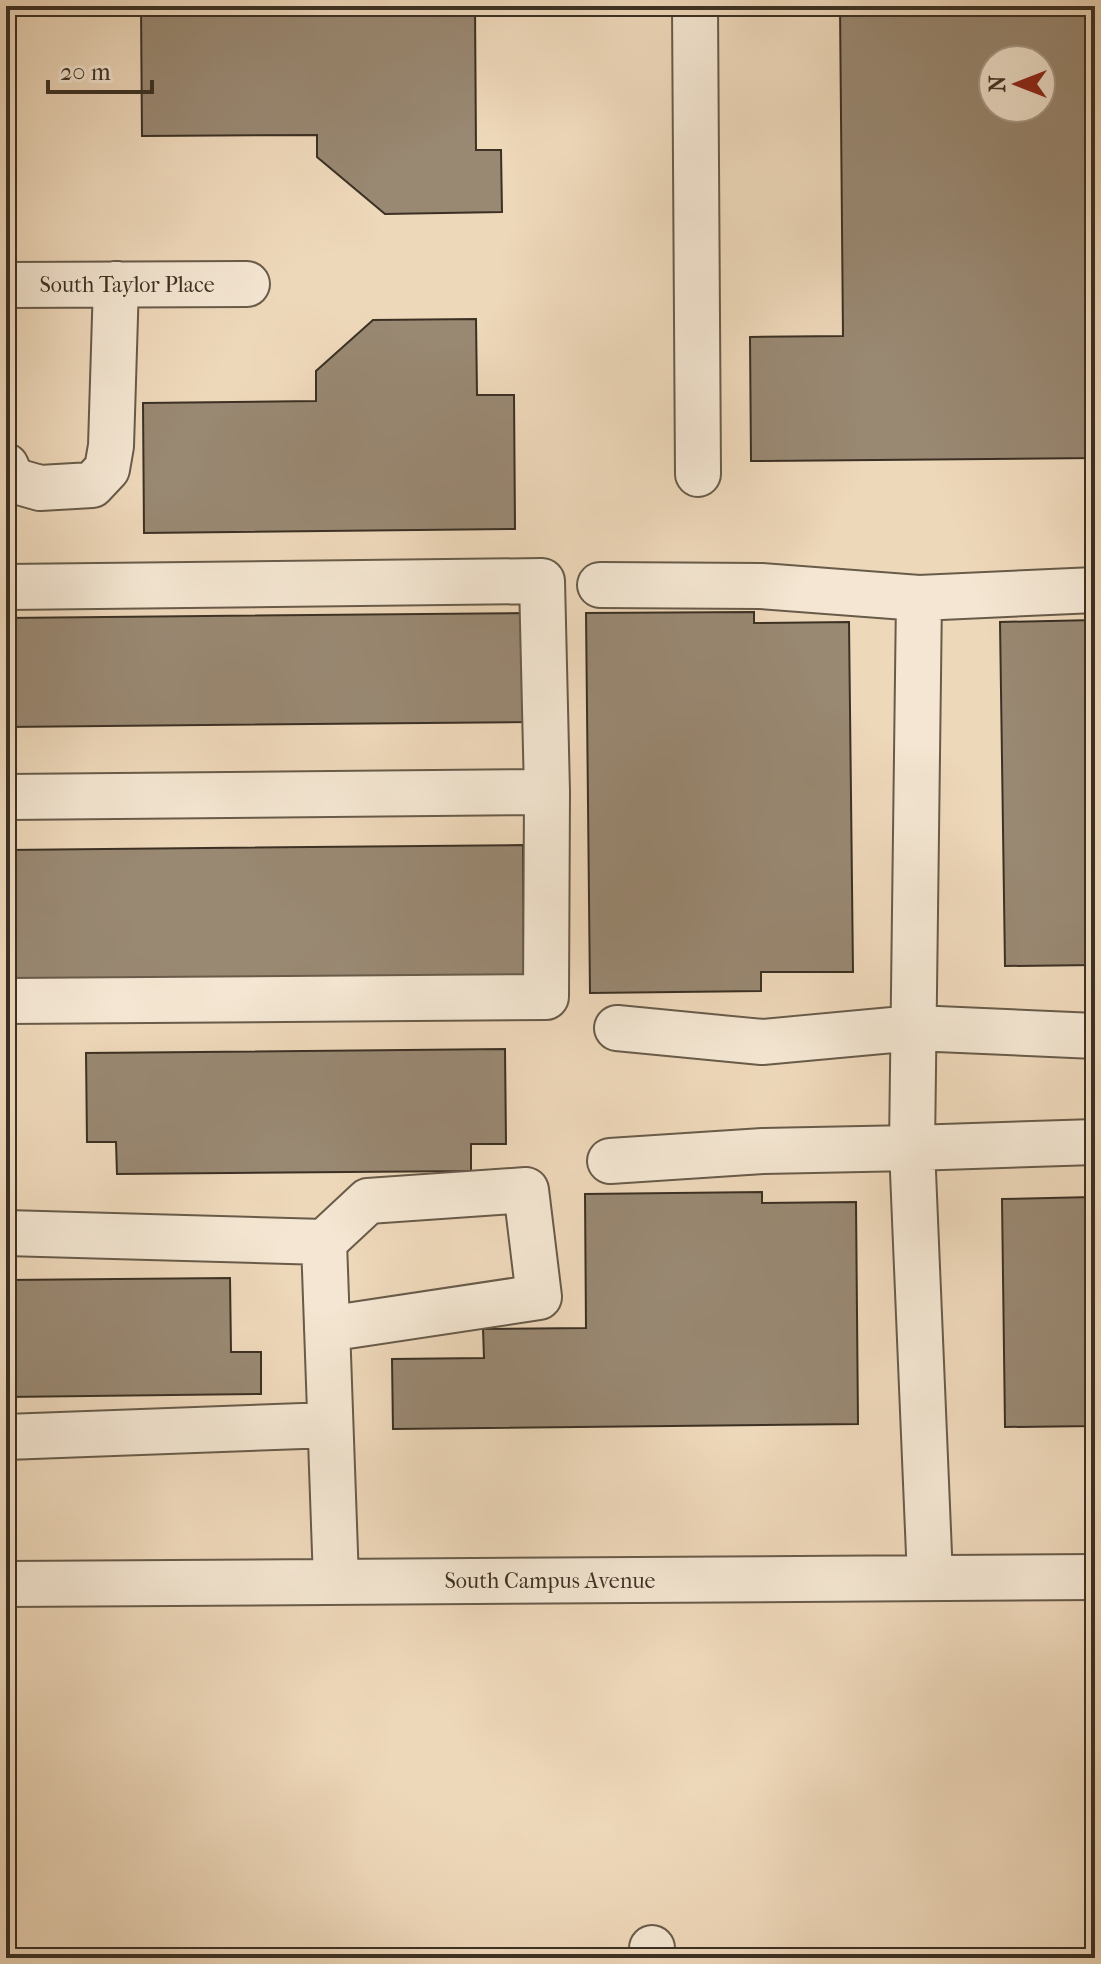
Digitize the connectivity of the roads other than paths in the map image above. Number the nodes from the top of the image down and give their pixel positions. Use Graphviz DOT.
graph roads {
  1 [pos="695,6"];
  2 [pos="116,284"];
  3 [pos="247,284"];
  4 [pos="6,285"];
  5 [pos="6,466"];
  6 [pos="698,474"];
  7 [pos="600,585"];
  8 [pos="6,587"];
  9 [pos="1095,590"];
  10 [pos="919,598"];
  11 [pos="547,792"];
  12 [pos="6,797"];
  13 [pos="6,1001"];
  14 [pos="617,1028"];
  15 [pos="914,1028"];
  16 [pos="1095,1036"];
  17 [pos="1095,1142"];
  18 [pos="912,1148"];
  19 [pos="610,1161"];
  20 [pos="6,1233"];
  21 [pos="324,1242"];
  22 [pos="327,1329"];
  23 [pos="330,1425"];
  24 [pos="6,1437"];
  25 [pos="1095,1577"];
  26 [pos="930,1578"];
  27 [pos="336,1581"];
  28 [pos="6,1584"];
  1 -- 6 [label="street"];
  2 -- 3 [label="street, South Taylor Place"];
  2 -- 4 [label="street, South Taylor Place"];
  2 -- 5 [label="street"];
  7 -- 10 [label="street"];
  8 -- 11 [label="street"];
  9 -- 10 [label="street"];
  10 -- 15 [label="street"];
  11 -- 12 [label="street"];
  11 -- 13 [label="street"];
  14 -- 15 [label="street"];
  15 -- 16 [label="street"];
  15 -- 18 [label="street"];
  17 -- 18 [label="street"];
  18 -- 19 [label="street"];
  18 -- 26 [label="street"];
  20 -- 21 [label="street"];
  21 -- 22 [label="street"];
  21 -- 22 [label="street"];
  22 -- 23 [label="street"];
  23 -- 24 [label="street"];
  23 -- 27 [label="street"];
  25 -- 26 [label="street, South Campus Avenue"];
  26 -- 27 [label="street, South Campus Avenue"];
  27 -- 28 [label="street, South Campus Avenue"];
}
